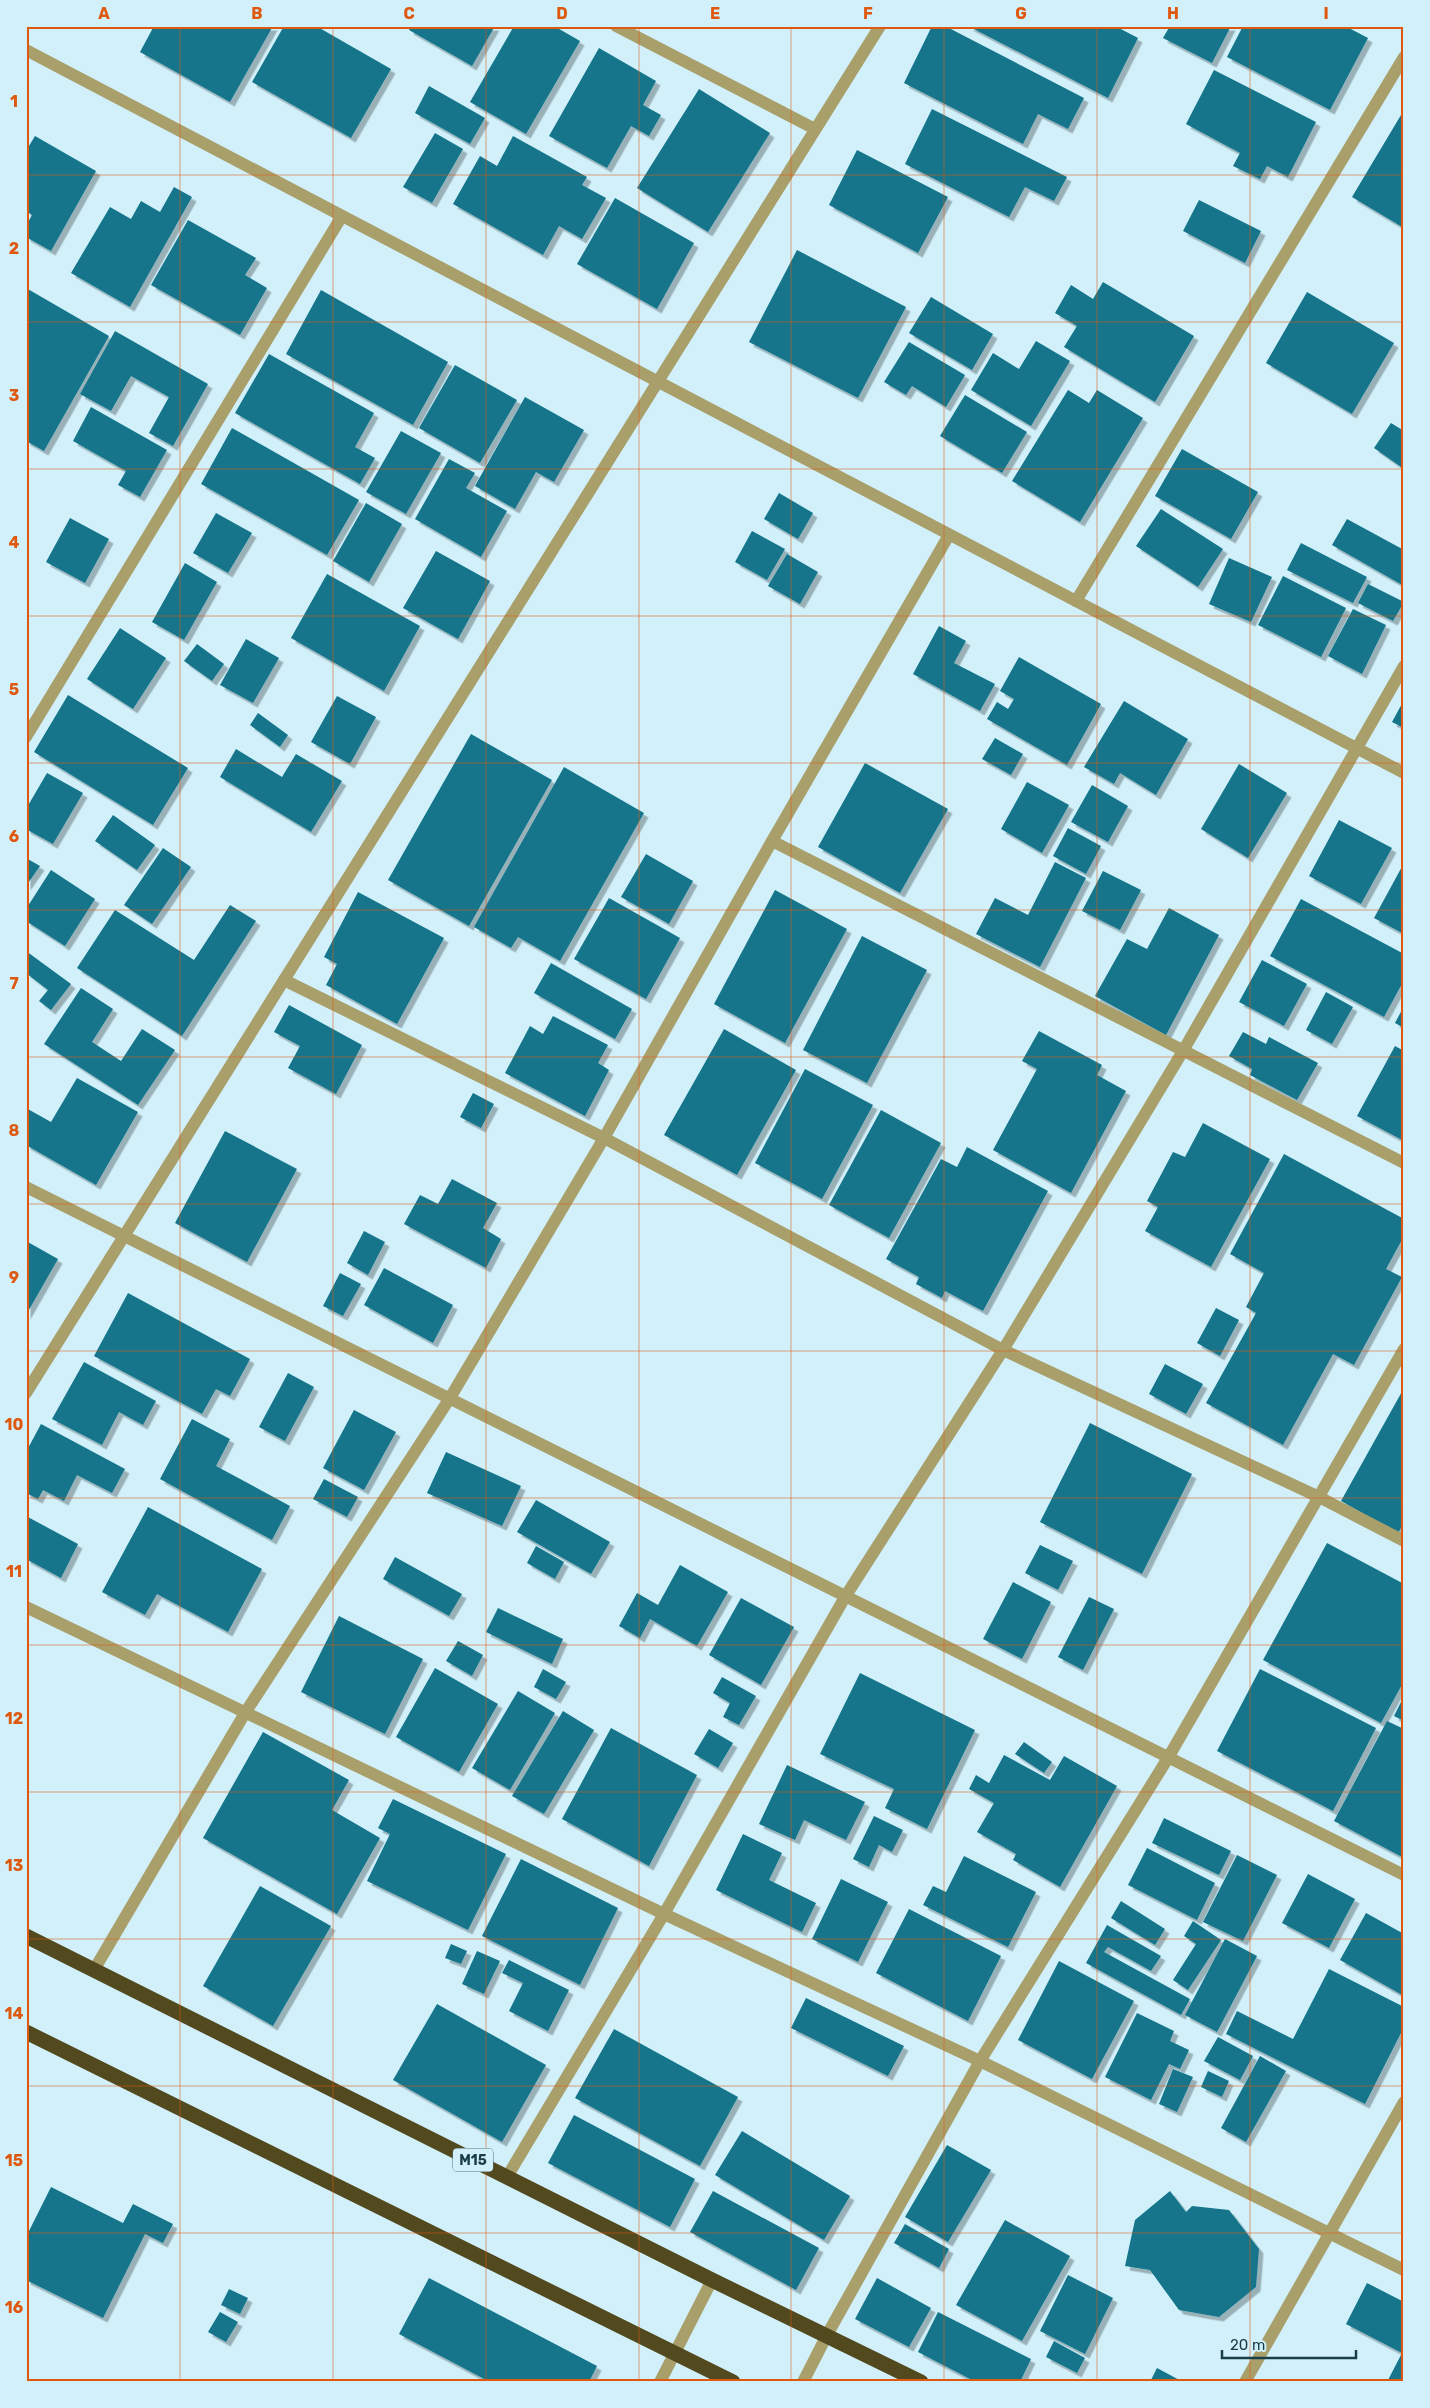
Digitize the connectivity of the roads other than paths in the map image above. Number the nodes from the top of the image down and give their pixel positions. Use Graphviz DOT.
graph roads {
  1 [pos="616,26"];
  2 [pos="880,26"];
  3 [pos="26,50"];
  4 [pos="1404,57"];
  5 [pos="815,129"];
  6 [pos="342,216"];
  7 [pos="657,381"];
  8 [pos="950,534"];
  9 [pos="1076,601"];
  10 [pos="1404,666"];
  11 [pos="26,737"];
  12 [pos="1356,748"];
  13 [pos="1404,772"];
  14 [pos="772,842"];
  15 [pos="284,980"];
  16 [pos="1183,1051"];
  17 [pos="604,1138"];
  18 [pos="1404,1163"];
  19 [pos="26,1187"];
  20 [pos="124,1236"];
  21 [pos="1404,1349"];
  22 [pos="1003,1350"];
  23 [pos="26,1393"];
  24 [pos="450,1398"];
  25 [pos="1319,1498"];
  26 [pos="1404,1541"];
  27 [pos="845,1596"];
  28 [pos="26,1607"];
  29 [pos="246,1713"];
  30 [pos="1168,1758"];
  31 [pos="1404,1875"];
  32 [pos="664,1914"];
  33 [pos="26,1936"];
  34 [pos="94,1970"];
  35 [pos="26,2032"];
  36 [pos="980,2061"];
  37 [pos="1404,2102"];
  38 [pos="507,2177"];
  39 [pos="1329,2234"];
  40 [pos="1404,2270"];
  41 [pos="712,2280"];
  42 [pos="827,2335"];
  43 [pos="676,2354"];
  44 [pos="660,2382"];
  45 [pos="733,2382"];
  46 [pos="803,2382"];
  47 [pos="921,2382"];
  48 [pos="1245,2382"];
  1 -- 5 [label="street"];
  2 -- 5 [label="street"];
  3 -- 6 [label="street"];
  4 -- 9 [label="street"];
  5 -- 7 [label="street"];
  6 -- 7 [label="street"];
  6 -- 11 [label="street"];
  7 -- 8 [label="street"];
  7 -- 15 [label="street"];
  8 -- 9 [label="street"];
  8 -- 14 [label="street"];
  9 -- 12 [label="street"];
  10 -- 12 [label="street"];
  12 -- 13 [label="street"];
  12 -- 16 [label="street"];
  14 -- 16 [label="street"];
  14 -- 17 [label="street"];
  15 -- 17 [label="street"];
  15 -- 20 [label="street"];
  16 -- 18 [label="street"];
  16 -- 22 [label="street"];
  17 -- 22 [label="street"];
  17 -- 24 [label="street"];
  19 -- 20 [label="street"];
  20 -- 23 [label="street"];
  20 -- 24 [label="street"];
  21 -- 25 [label="street"];
  22 -- 25 [label="street"];
  22 -- 27 [label="street"];
  24 -- 27 [label="street"];
  24 -- 29 [label="street"];
  25 -- 26 [label="street"];
  25 -- 30 [label="street"];
  27 -- 30 [label="street"];
  27 -- 32 [label="street"];
  28 -- 29 [label="street"];
  29 -- 32 [label="street"];
  29 -- 34 [label="street"];
  30 -- 31 [label="street"];
  30 -- 36 [label="street"];
  32 -- 36 [label="street"];
  32 -- 38 [label="street"];
  33 -- 34 [label="highway, M15"];
  34 -- 38 [label="highway, M15"];
  35 -- 43 [label="highway"];
  36 -- 39 [label="street"];
  36 -- 42 [label="street"];
  37 -- 39 [label="street"];
  38 -- 41 [label="highway, M15"];
  39 -- 40 [label="street"];
  39 -- 48 [label="street"];
  41 -- 42 [label="highway, M15"];
  41 -- 43 [label="street"];
  42 -- 46 [label="street"];
  42 -- 47 [label="highway, M15"];
  43 -- 44 [label="street"];
  43 -- 45 [label="highway"];
}
